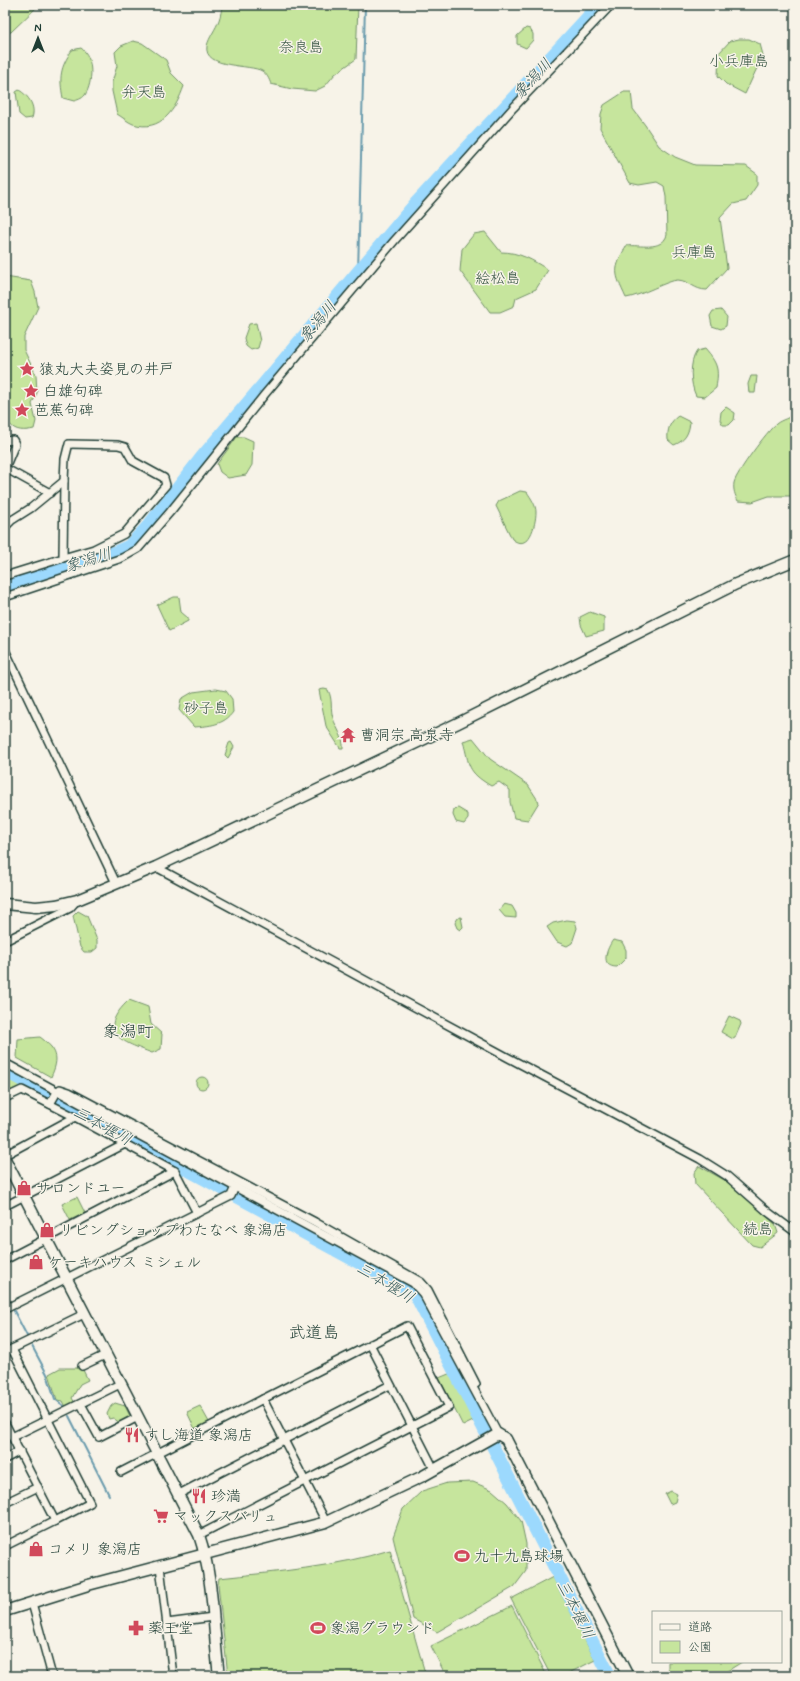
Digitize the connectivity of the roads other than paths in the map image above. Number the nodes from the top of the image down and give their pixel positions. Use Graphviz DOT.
graph roads {
  1 [pos="611,5"];
  2 [pos="5,441"];
  3 [pos="5,468"];
  4 [pos="64,481"];
  5 [pos="50,492"];
  6 [pos="6,522"];
  7 [pos="63,558"];
  8 [pos="795,560"];
  9 [pos="5,576"];
  10 [pos="5,597"];
  11 [pos="5,650"];
  12 [pos="156,867"];
  13 [pos="116,883"];
  14 [pos="77,900"];
  15 [pos="5,904"];
  16 [pos="6,938"];
  17 [pos="5,1064"];
  18 [pos="56,1092"];
  19 [pos="5,1098"];
  20 [pos="50,1104"];
  21 [pos="75,1117"];
  22 [pos="125,1144"];
  23 [pos="5,1155"];
  24 [pos="5,1159"];
  25 [pos="175,1172"];
  26 [pos="235,1188"];
  27 [pos="24,1196"];
  28 [pos="5,1206"];
  29 [pos="197,1213"];
  30 [pos="795,1232"];
  31 [pos="46,1239"];
  32 [pos="5,1260"];
  33 [pos="66,1279"];
  34 [pos="5,1309"];
  35 [pos="84,1314"];
  36 [pos="370,1344"];
  37 [pos="12,1349"];
  38 [pos="5,1353"];
  39 [pos="105,1354"];
  40 [pos="82,1366"];
  41 [pos="120,1384"];
  42 [pos="390,1385"];
  43 [pos="263,1399"];
  44 [pos="81,1404"];
  45 [pos="138,1417"];
  46 [pos="48,1420"];
  47 [pos="5,1423"];
  48 [pos="412,1426"];
  49 [pos="498,1433"];
  50 [pos="12,1437"];
  51 [pos="284,1439"];
  52 [pos="20,1451"];
  53 [pos="156,1455"];
  54 [pos="5,1459"];
  55 [pos="434,1469"];
  56 [pos="121,1472"];
  57 [pos="305,1480"];
  58 [pos="38,1487"];
  59 [pos="177,1495"];
  60 [pos="5,1503"];
  61 [pos="55,1521"];
  62 [pos="326,1522"];
  63 [pos="199,1535"];
  64 [pos="5,1546"];
  65 [pos="205,1554"];
  66 [pos="160,1566"];
  67 [pos="32,1603"];
  68 [pos="5,1611"];
  69 [pos="212,1617"];
  70 [pos="167,1623"];
  71 [pos="52,1676"];
  72 [pos="173,1676"];
  73 [pos="219,1676"];
  74 [pos="628,1676"];
  1 -- 10 [label="street"];
  2 -- 3 [label="street"];
  3 -- 5 [label="street"];
  4 -- 5 [label="street"];
  4 -- 7 [label="street"];
  4 -- 7 [label="street"];
  5 -- 6 [label="street"];
  7 -- 9 [label="street"];
  8 -- 12 [label="street"];
  11 -- 13 [label="street"];
  12 -- 13 [label="street"];
  12 -- 30 [label="street"];
  13 -- 14 [label="street"];
  14 -- 15 [label="street"];
  14 -- 16 [label="street"];
  17 -- 18 [label="street"];
  18 -- 20 [label="street"];
  18 -- 26 [label="street"];
  18 -- 49 [label="street"];
  19 -- 20 [label="street"];
  20 -- 21 [label="street"];
  21 -- 22 [label="street"];
  21 -- 23 [label="street"];
  22 -- 25 [label="street"];
  22 -- 27 [label="street"];
  24 -- 27 [label="street"];
  25 -- 29 [label="street"];
  25 -- 31 [label="street"];
  26 -- 29 [label="street"];
  26 -- 49 [label="street"];
  27 -- 28 [label="street"];
  27 -- 31 [label="street"];
  29 -- 33 [label="street"];
  31 -- 32 [label="street"];
  31 -- 33 [label="street"];
  33 -- 34 [label="street"];
  33 -- 35 [label="street"];
  35 -- 37 [label="street"];
  35 -- 39 [label="street"];
  36 -- 42 [label="street"];
  36 -- 43 [label="street"];
  36 -- 48 [label="street"];
  37 -- 38 [label="street"];
  37 -- 46 [label="street"];
  39 -- 40 [label="street"];
  39 -- 41 [label="street"];
  41 -- 44 [label="street"];
  41 -- 45 [label="street"];
  42 -- 48 [label="street"];
  42 -- 51 [label="street"];
  43 -- 51 [label="street"];
  43 -- 53 [label="street"];
  44 -- 45 [label="street"];
  44 -- 46 [label="street"];
  45 -- 53 [label="street"];
  46 -- 50 [label="street"];
  46 -- 61 [label="street"];
  47 -- 50 [label="street"];
  48 -- 55 [label="street"];
  48 -- 57 [label="street"];
  49 -- 55 [label="street"];
  49 -- 74 [label="street"];
  50 -- 52 [label="street"];
  51 -- 57 [label="street"];
  51 -- 59 [label="street"];
  52 -- 54 [label="street"];
  52 -- 58 [label="street"];
  53 -- 56 [label="street"];
  53 -- 59 [label="street"];
  55 -- 62 [label="street"];
  57 -- 62 [label="street"];
  57 -- 63 [label="street"];
  58 -- 60 [label="street"];
  58 -- 61 [label="street"];
  59 -- 63 [label="street"];
  61 -- 64 [label="street"];
  62 -- 65 [label="street"];
  63 -- 65 [label="street"];
  65 -- 66 [label="street"];
  65 -- 69 [label="street"];
  66 -- 67 [label="street"];
  66 -- 70 [label="street"];
  67 -- 68 [label="street"];
  67 -- 71 [label="street"];
  69 -- 70 [label="street"];
  69 -- 73 [label="street"];
  70 -- 72 [label="street"];
}
